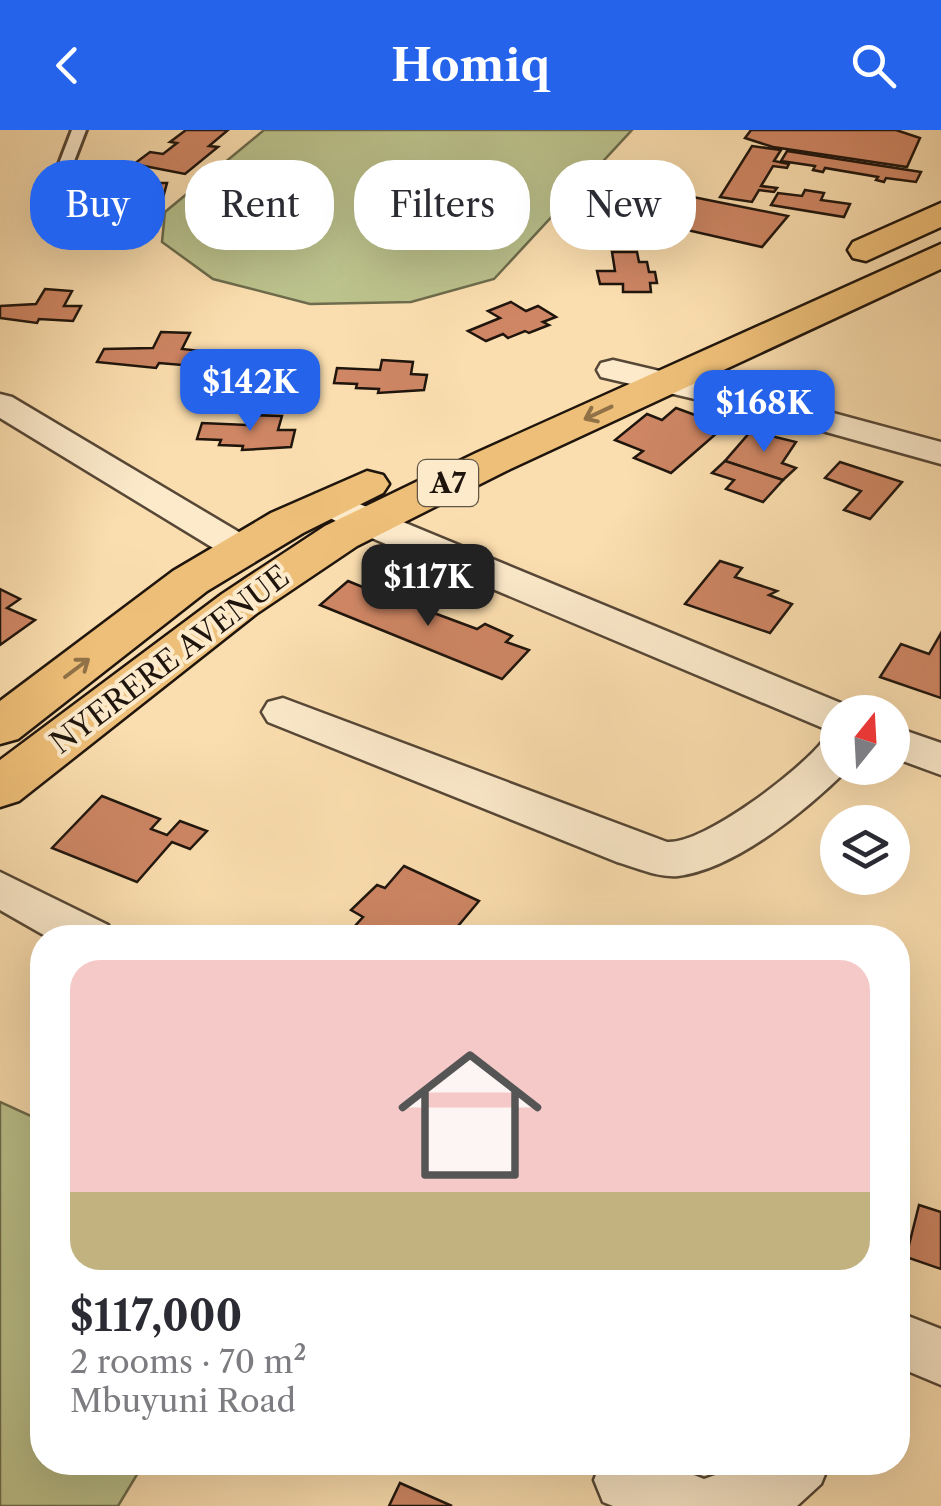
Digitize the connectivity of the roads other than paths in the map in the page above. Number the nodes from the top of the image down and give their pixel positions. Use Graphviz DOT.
graph roads {
  1 [pos="79,130"];
  2 [pos="67,160"];
  3 [pos="940,241"];
  4 [pos="613,370"];
  5 [pos="665,382"];
  6 [pos="0,404"];
  7 [pos="941,453"];
  8 [pos="328,502"];
  9 [pos="368,523"];
  10 [pos="241,549"];
  11 [pos="190,582"];
  12 [pos="239,604"];
  13 [pos="820,711"];
  14 [pos="283,712"];
  15 [pos="0,727"];
  16 [pos="910,747"];
  17 [pos="941,760"];
  18 [pos="820,769"];
  19 [pos="0,788"];
  20 [pos="0,890"];
  21 [pos="66,925"];
  22 [pos="910,1344"];
  23 [pos="941,1357"];
  24 [pos="784,1475"];
  25 [pos="624,1480"];
  26 [pos="692,1506"];
  27 [pos="715,1506"];
  1 -- 2 [label="lane"];
  3 -- 4 [label="highway, NYERERE AVENUE / A7"];
  3 -- 5 [label="highway, NYERERE AVENUE / A7"];
  4 -- 5 [label="street"];
  4 -- 8 [label="highway, NYERERE AVENUE / A7"];
  5 -- 7 [label="street"];
  5 -- 9 [label="highway, NYERERE AVENUE / A7, one-way"];
  6 -- 10 [label="street"];
  8 -- 9 [label="street"];
  8 -- 10 [label="highway, NYERERE AVENUE / A7"];
  9 -- 12 [label="highway, NYERERE AVENUE / A7"];
  9 -- 13 [label="street"];
  10 -- 11 [label="highway, NYERERE AVENUE / A7"];
  11 -- 12 [label="highway"];
  15 -- 11 [label="highway, NYERERE AVENUE / A7, one-way"];
  12 -- 19 [label="highway, NYERERE AVENUE / A7"];
  14 -- 18 [label="street"];
  16 -- 17 [label="street"];
  20 -- 21 [label="street"];
  22 -- 23 [label="street"];
  24 -- 27 [label="street"];
  25 -- 26 [label="street"];
}
